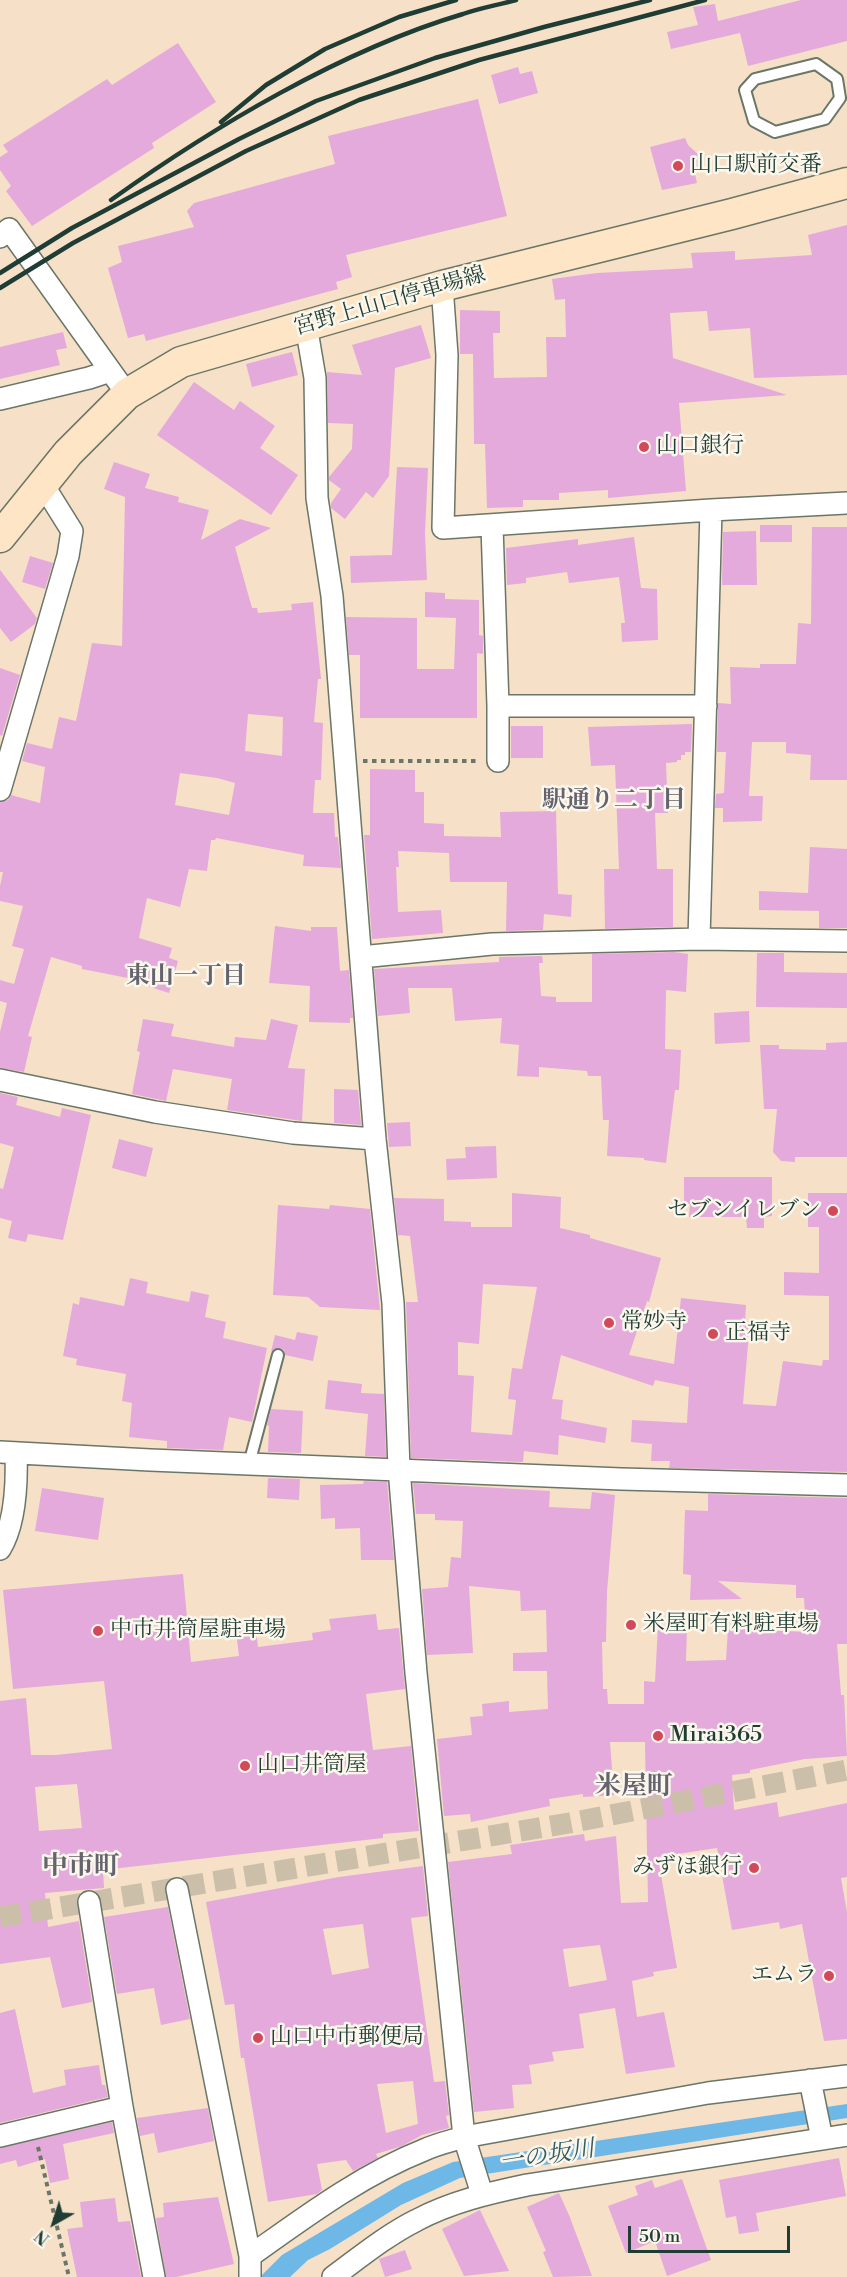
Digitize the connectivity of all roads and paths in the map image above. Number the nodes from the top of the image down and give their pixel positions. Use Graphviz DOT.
graph roads {
  1 [pos="843,98"];
  2 [pos="847,183"];
  3 [pos="0,237"];
  4 [pos="442,286"];
  5 [pos="306,325"];
  6 [pos="110,371"];
  7 [pos="127,394"];
  8 [pos="0,399"];
  9 [pos="42,483"];
  10 [pos="847,503"];
  11 [pos="711,510"];
  12 [pos="492,526"];
  13 [pos="0,537"];
  14 [pos="498,706"];
  15 [pos="705,706"];
  16 [pos="498,760"];
  17 [pos="345,761"];
  18 [pos="0,790"];
  19 [pos="699,939"];
  20 [pos="847,941"];
  21 [pos="361,957"];
  22 [pos="0,1080"];
  23 [pos="375,1139"];
  24 [pos="278,1355"];
  25 [pos="8,1452"];
  26 [pos="249,1464"];
  27 [pos="399,1469"];
  28 [pos="847,1485"];
  29 [pos="0,1549"];
  30 [pos="177,1889"];
  31 [pos="89,1902"];
  32 [pos="847,2076"];
  33 [pos="812,2089"];
  34 [pos="122,2106"];
  35 [pos="33,2129"];
  36 [pos="821,2133"];
  37 [pos="847,2135"];
  38 [pos="0,2136"];
  39 [pos="466,2142"];
  40 [pos="482,2194"];
  41 [pos="250,2267"];
  42 [pos="69,2277"];
  43 [pos="154,2277"];
  44 [pos="333,2277"];
  1 -- 1 [label="lane"];
  2 -- 4 [label="main road, 宮野上山口停車場線"];
  3 -- 6 [label="street"];
  4 -- 5 [label="main road, 宮野上山口停車場線"];
  4 -- 12 [label="street"];
  5 -- 7 [label="main road, 宮野上山口停車場線"];
  5 -- 17 [label="street"];
  6 -- 7 [label="street"];
  6 -- 8 [label="street"];
  7 -- 9 [label="main road, 宮野上山口停車場線"];
  9 -- 13 [label="main road, 宮野上山口停車場線"];
  9 -- 18 [label="street"];
  10 -- 11 [label="street"];
  11 -- 12 [label="street"];
  11 -- 15 [label="street"];
  12 -- 14 [label="street"];
  14 -- 15 [label="street"];
  14 -- 16 [label="street"];
  15 -- 19 [label="street"];
  16 -- 17 [label="path"];
  17 -- 21 [label="street"];
  19 -- 20 [label="street"];
  19 -- 21 [label="street"];
  21 -- 23 [label="street"];
  22 -- 23 [label="street"];
  23 -- 27 [label="street"];
  24 -- 26 [label="lane"];
  25 -- 26 [label="street"];
  25 -- 29 [label="street"];
  26 -- 27 [label="street"];
  27 -- 28 [label="street"];
  27 -- 39 [label="street"];
  30 -- 41 [label="street"];
  31 -- 34 [label="street"];
  32 -- 33 [label="street"];
  33 -- 36 [label="street"];
  33 -- 39 [label="street"];
  34 -- 35 [label="street"];
  34 -- 43 [label="street"];
  35 -- 38 [label="street"];
  35 -- 42 [label="path"];
  36 -- 37 [label="street"];
  36 -- 40 [label="street"];
  39 -- 40 [label="street"];
  39 -- 41 [label="street"];
  40 -- 44 [label="street"];
}
